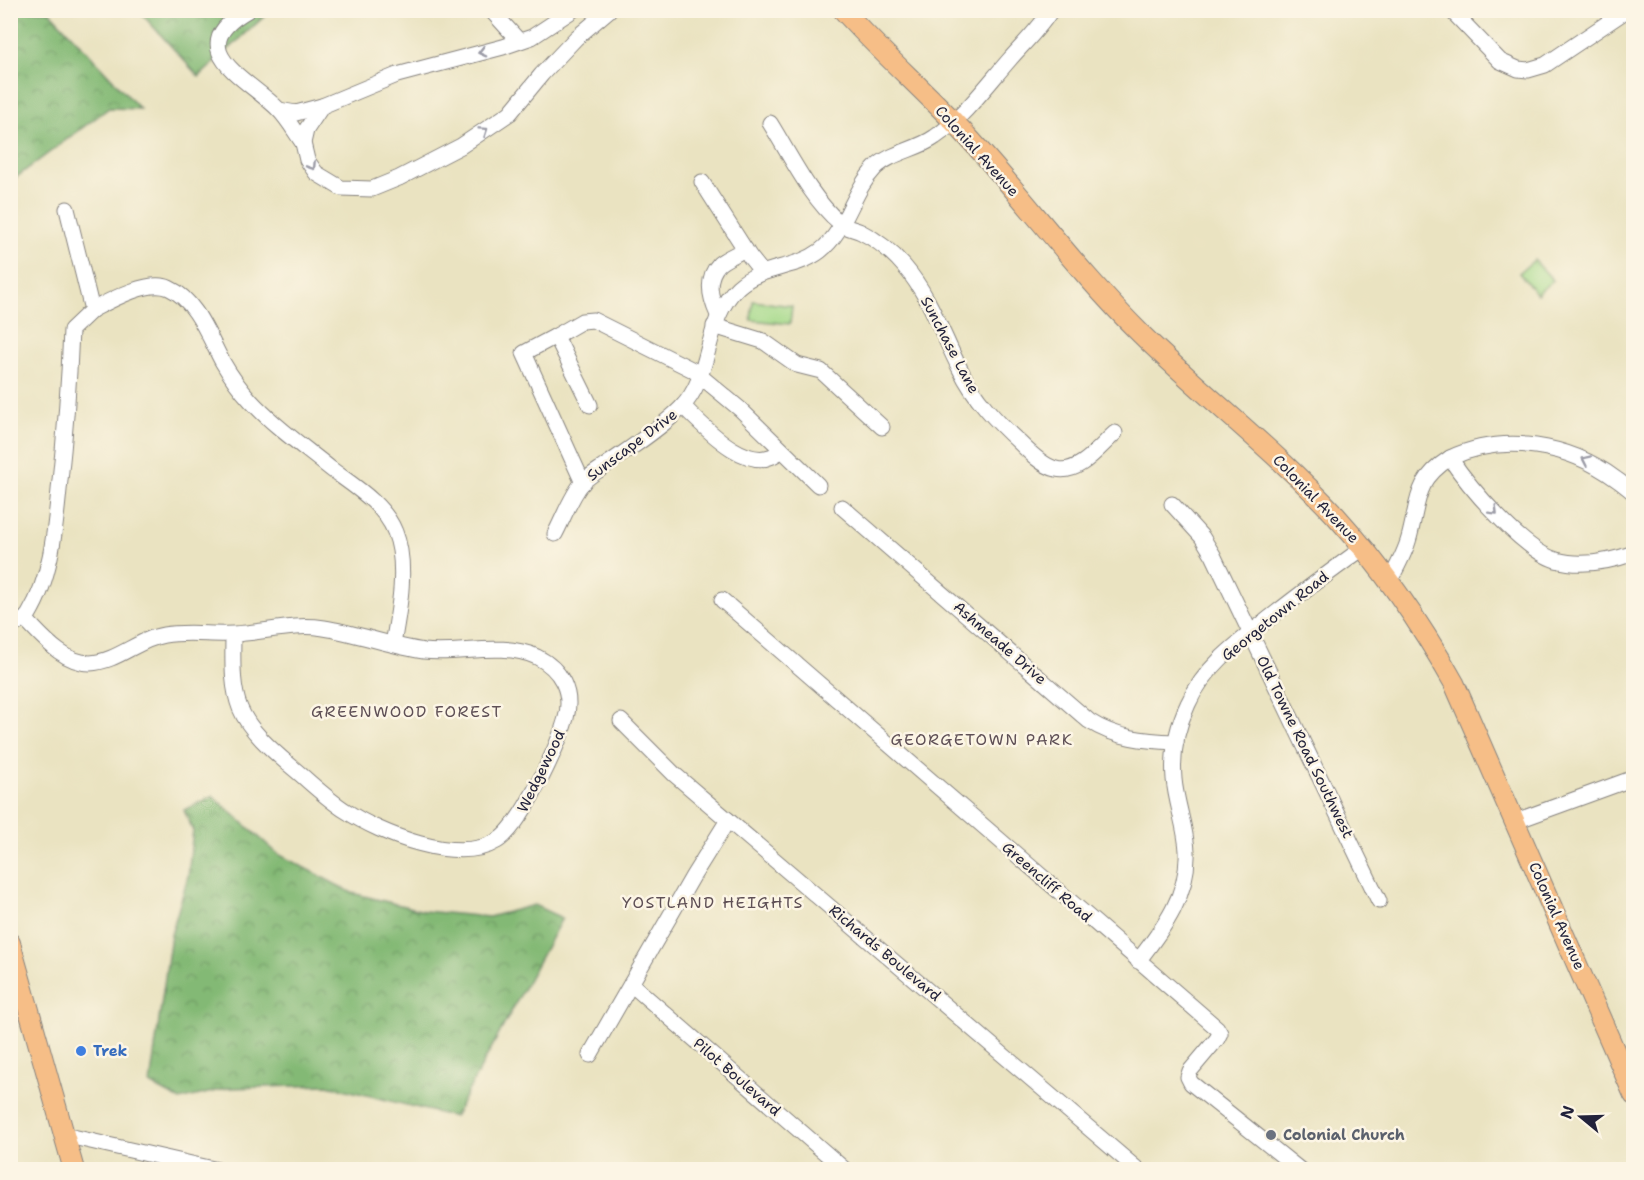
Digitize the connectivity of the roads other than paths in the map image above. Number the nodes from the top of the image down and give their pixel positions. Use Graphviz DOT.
graph roads {
  1 [pos="248,10"];
  2 [pos="492,10"];
  3 [pos="573,10"];
  4 [pos="609,10"];
  5 [pos="843,10"];
  6 [pos="1052,10"];
  7 [pos="1451,10"];
  8 [pos="1627,10"];
  9 [pos="519,41"];
  10 [pos="322,106"];
  11 [pos="279,110"];
  12 [pos="953,122"];
  13 [pos="770,123"];
  14 [pos="303,142"];
  15 [pos="702,182"];
  16 [pos="67,208"];
  17 [pos="842,224"];
  18 [pos="745,249"];
  19 [pos="762,272"];
  20 [pos="92,310"];
  21 [pos="716,321"];
  22 [pos="556,336"];
  23 [pos="700,376"];
  24 [pos="590,405"];
  25 [pos="683,406"];
  26 [pos="882,427"];
  27 [pos="1115,433"];
  28 [pos="781,450"];
  29 [pos="1450,458"];
  30 [pos="583,483"];
  31 [pos="818,485"];
  32 [pos="1634,493"];
  33 [pos="1172,504"];
  34 [pos="842,507"];
  35 [pos="555,534"];
  36 [pos="1364,548"];
  37 [pos="1634,553"];
  38 [pos="1390,580"];
  39 [pos="722,600"];
  40 [pos="25,619"];
  41 [pos="10,625"];
  42 [pos="1250,633"];
  43 [pos="232,634"];
  44 [pos="393,644"];
  45 [pos="621,721"];
  46 [pos="1176,742"];
  47 [pos="1634,778"];
  48 [pos="728,820"];
  49 [pos="1516,820"];
  50 [pos="1379,901"];
  51 [pos="10,943"];
  52 [pos="1138,961"];
  53 [pos="631,984"];
  54 [pos="590,1055"];
  55 [pos="1634,1095"];
  56 [pos="64,1135"];
  57 [pos="74,1170"];
  58 [pos="218,1170"];
  59 [pos="844,1170"];
  60 [pos="1138,1170"];
  61 [pos="1300,1170"];
  1 -- 11 [label="street"];
  2 -- 9 [label="street"];
  3 -- 9 [label="street"];
  14 -- 4 [label="street, one-way"];
  5 -- 12 [label="main road, Colonial Avenue"];
  6 -- 12 [label="street, Sunscape Drive"];
  7 -- 8 [label="street"];
  9 -- 10 [label="street, one-way"];
  10 -- 11 [label="street"];
  10 -- 14 [label="street"];
  11 -- 14 [label="street"];
  12 -- 17 [label="street, Sunscape Drive"];
  12 -- 36 [label="main road, Colonial Avenue"];
  13 -- 17 [label="street"];
  15 -- 18 [label="street"];
  16 -- 20 [label="street"];
  17 -- 19 [label="street, Sunscape Drive"];
  17 -- 27 [label="street, Sunchase Lane"];
  18 -- 19 [label="street"];
  18 -- 21 [label="street"];
  19 -- 21 [label="street, Sunscape Drive"];
  20 -- 40 [label="street"];
  20 -- 44 [label="street"];
  21 -- 23 [label="street, Sunscape Drive"];
  21 -- 26 [label="street"];
  22 -- 23 [label="street"];
  22 -- 24 [label="street"];
  22 -- 30 [label="street"];
  23 -- 25 [label="street, Sunscape Drive"];
  23 -- 28 [label="street"];
  25 -- 28 [label="street"];
  25 -- 30 [label="street, Sunscape Drive"];
  28 -- 31 [label="street"];
  32 -- 29 [label="street, one-way"];
  29 -- 37 [label="street, one-way"];
  29 -- 38 [label="street"];
  30 -- 35 [label="street, Sunscape Drive"];
  33 -- 42 [label="street, Old Towne Road Southwest"];
  34 -- 46 [label="street, Ashmeade Drive"];
  36 -- 38 [label="main road, Colonial Avenue"];
  36 -- 42 [label="street, Georgetown Road"];
  38 -- 49 [label="main road, Colonial Avenue"];
  39 -- 52 [label="street, Greencliff Road"];
  40 -- 41 [label="street"];
  40 -- 43 [label="street, Wedgewood"];
  42 -- 46 [label="street, Georgetown Road"];
  42 -- 50 [label="street, Old Towne Road Southwest"];
  43 -- 44 [label="street, Wedgewood"];
  43 -- 44 [label="street, Wedgewood"];
  45 -- 48 [label="street, Richards Boulevard"];
  46 -- 52 [label="street, Georgetown Road"];
  47 -- 49 [label="street"];
  48 -- 53 [label="street"];
  48 -- 60 [label="street, Richards Boulevard"];
  49 -- 55 [label="main road, Colonial Avenue"];
  51 -- 56 [label="main road"];
  52 -- 61 [label="street, Greencliff Road"];
  53 -- 54 [label="street"];
  53 -- 59 [label="street, Pilot Boulevard"];
  56 -- 57 [label="main road"];
  56 -- 58 [label="street"];
}
